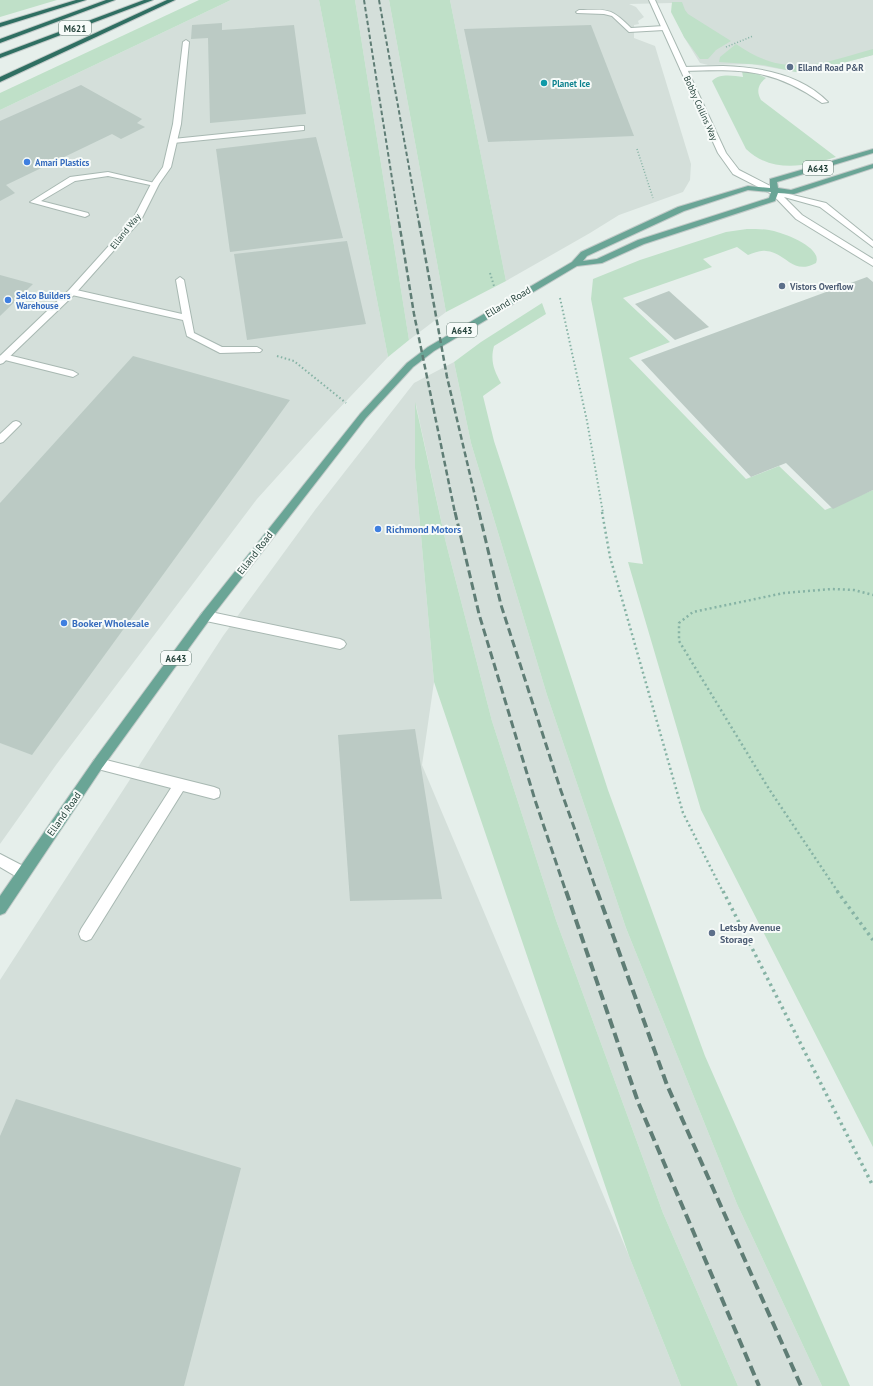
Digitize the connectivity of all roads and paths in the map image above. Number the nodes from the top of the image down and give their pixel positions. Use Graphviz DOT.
graph roads {
  1 [pos="83,0"];
  2 [pos="112,0"];
  3 [pos="150,0"];
  4 [pos="172,0"];
  5 [pos="652,0"];
  6 [pos="579,12"];
  7 [pos="0,25"];
  8 [pos="664,28"];
  9 [pos="0,41"];
  10 [pos="186,42"];
  11 [pos="0,56"];
  12 [pos="683,69"];
  13 [pos="0,80"];
  14 [pos="824,102"];
  15 [pos="301,128"];
  16 [pos="173,141"];
  17 [pos="637,149"];
  18 [pos="873,151"];
  19 [pos="873,166"];
  20 [pos="155,184"];
  21 [pos="775,192"];
  22 [pos="85,216"];
  23 [pos="661,219"];
  24 [pos="873,245"];
  25 [pos="873,263"];
  26 [pos="575,264"];
  27 [pos="180,280"];
  28 [pos="546,280"];
  29 [pos="72,292"];
  30 [pos="187,318"];
  31 [pos="257,350"];
  32 [pos="2,359"];
  33 [pos="73,374"];
  34 [pos="363,416"];
  35 [pos="16,424"];
  36 [pos="0,440"];
  37 [pos="873,595"];
  38 [pos="206,616"];
  39 [pos="340,644"];
  40 [pos="98,764"];
  41 [pos="180,785"];
  42 [pos="214,793"];
  43 [pos="0,860"];
  44 [pos="22,874"];
  45 [pos="0,908"];
  46 [pos="86,934"];
  47 [pos="873,940"];
  48 [pos="873,1186"];
  1 -- 7 [label="highway, M621"];
  2 -- 9 [label="highway, M621"];
  3 -- 11 [label="highway, M621"];
  4 -- 13 [label="highway"];
  5 -- 8 [label="street, Bobby Collins Way"];
  6 -- 8 [label="street"];
  8 -- 12 [label="street, Bobby Collins Way"];
  10 -- 16 [label="street, Elland Way"];
  12 -- 14 [label="street"];
  12 -- 21 [label="street, Bobby Collins Way"];
  15 -- 16 [label="street"];
  16 -- 20 [label="street, Elland Way"];
  17 -- 23 [label="path"];
  18 -- 21 [label="main road, Elland Road / A643"];
  19 -- 21 [label="main road, Elland Road / A643"];
  20 -- 22 [label="street"];
  20 -- 29 [label="street, Elland Way"];
  21 -- 23 [label="main road, Elland Road / A643"];
  21 -- 24 [label="street"];
  21 -- 25 [label="street"];
  21 -- 26 [label="main road, Elland Road / A643"];
  23 -- 26 [label="main road, Elland Road / A643"];
  26 -- 28 [label="main road, Elland Road / A643"];
  27 -- 30 [label="street"];
  28 -- 34 [label="main road, Elland Road / A643"];
  28 -- 48 [label="path"];
  29 -- 30 [label="street"];
  29 -- 32 [label="street, Elland Way"];
  30 -- 31 [label="street"];
  31 -- 34 [label="path"];
  32 -- 33 [label="street"];
  34 -- 38 [label="main road, Elland Road / A643"];
  35 -- 36 [label="street"];
  37 -- 47 [label="path"];
  38 -- 39 [label="street"];
  38 -- 40 [label="main road, Elland Road / A643"];
  40 -- 41 [label="street"];
  40 -- 44 [label="main road, Elland Road / A643"];
  41 -- 42 [label="street"];
  41 -- 46 [label="street"];
  43 -- 44 [label="street"];
  44 -- 45 [label="main road, Elland Road / A643"];
}
